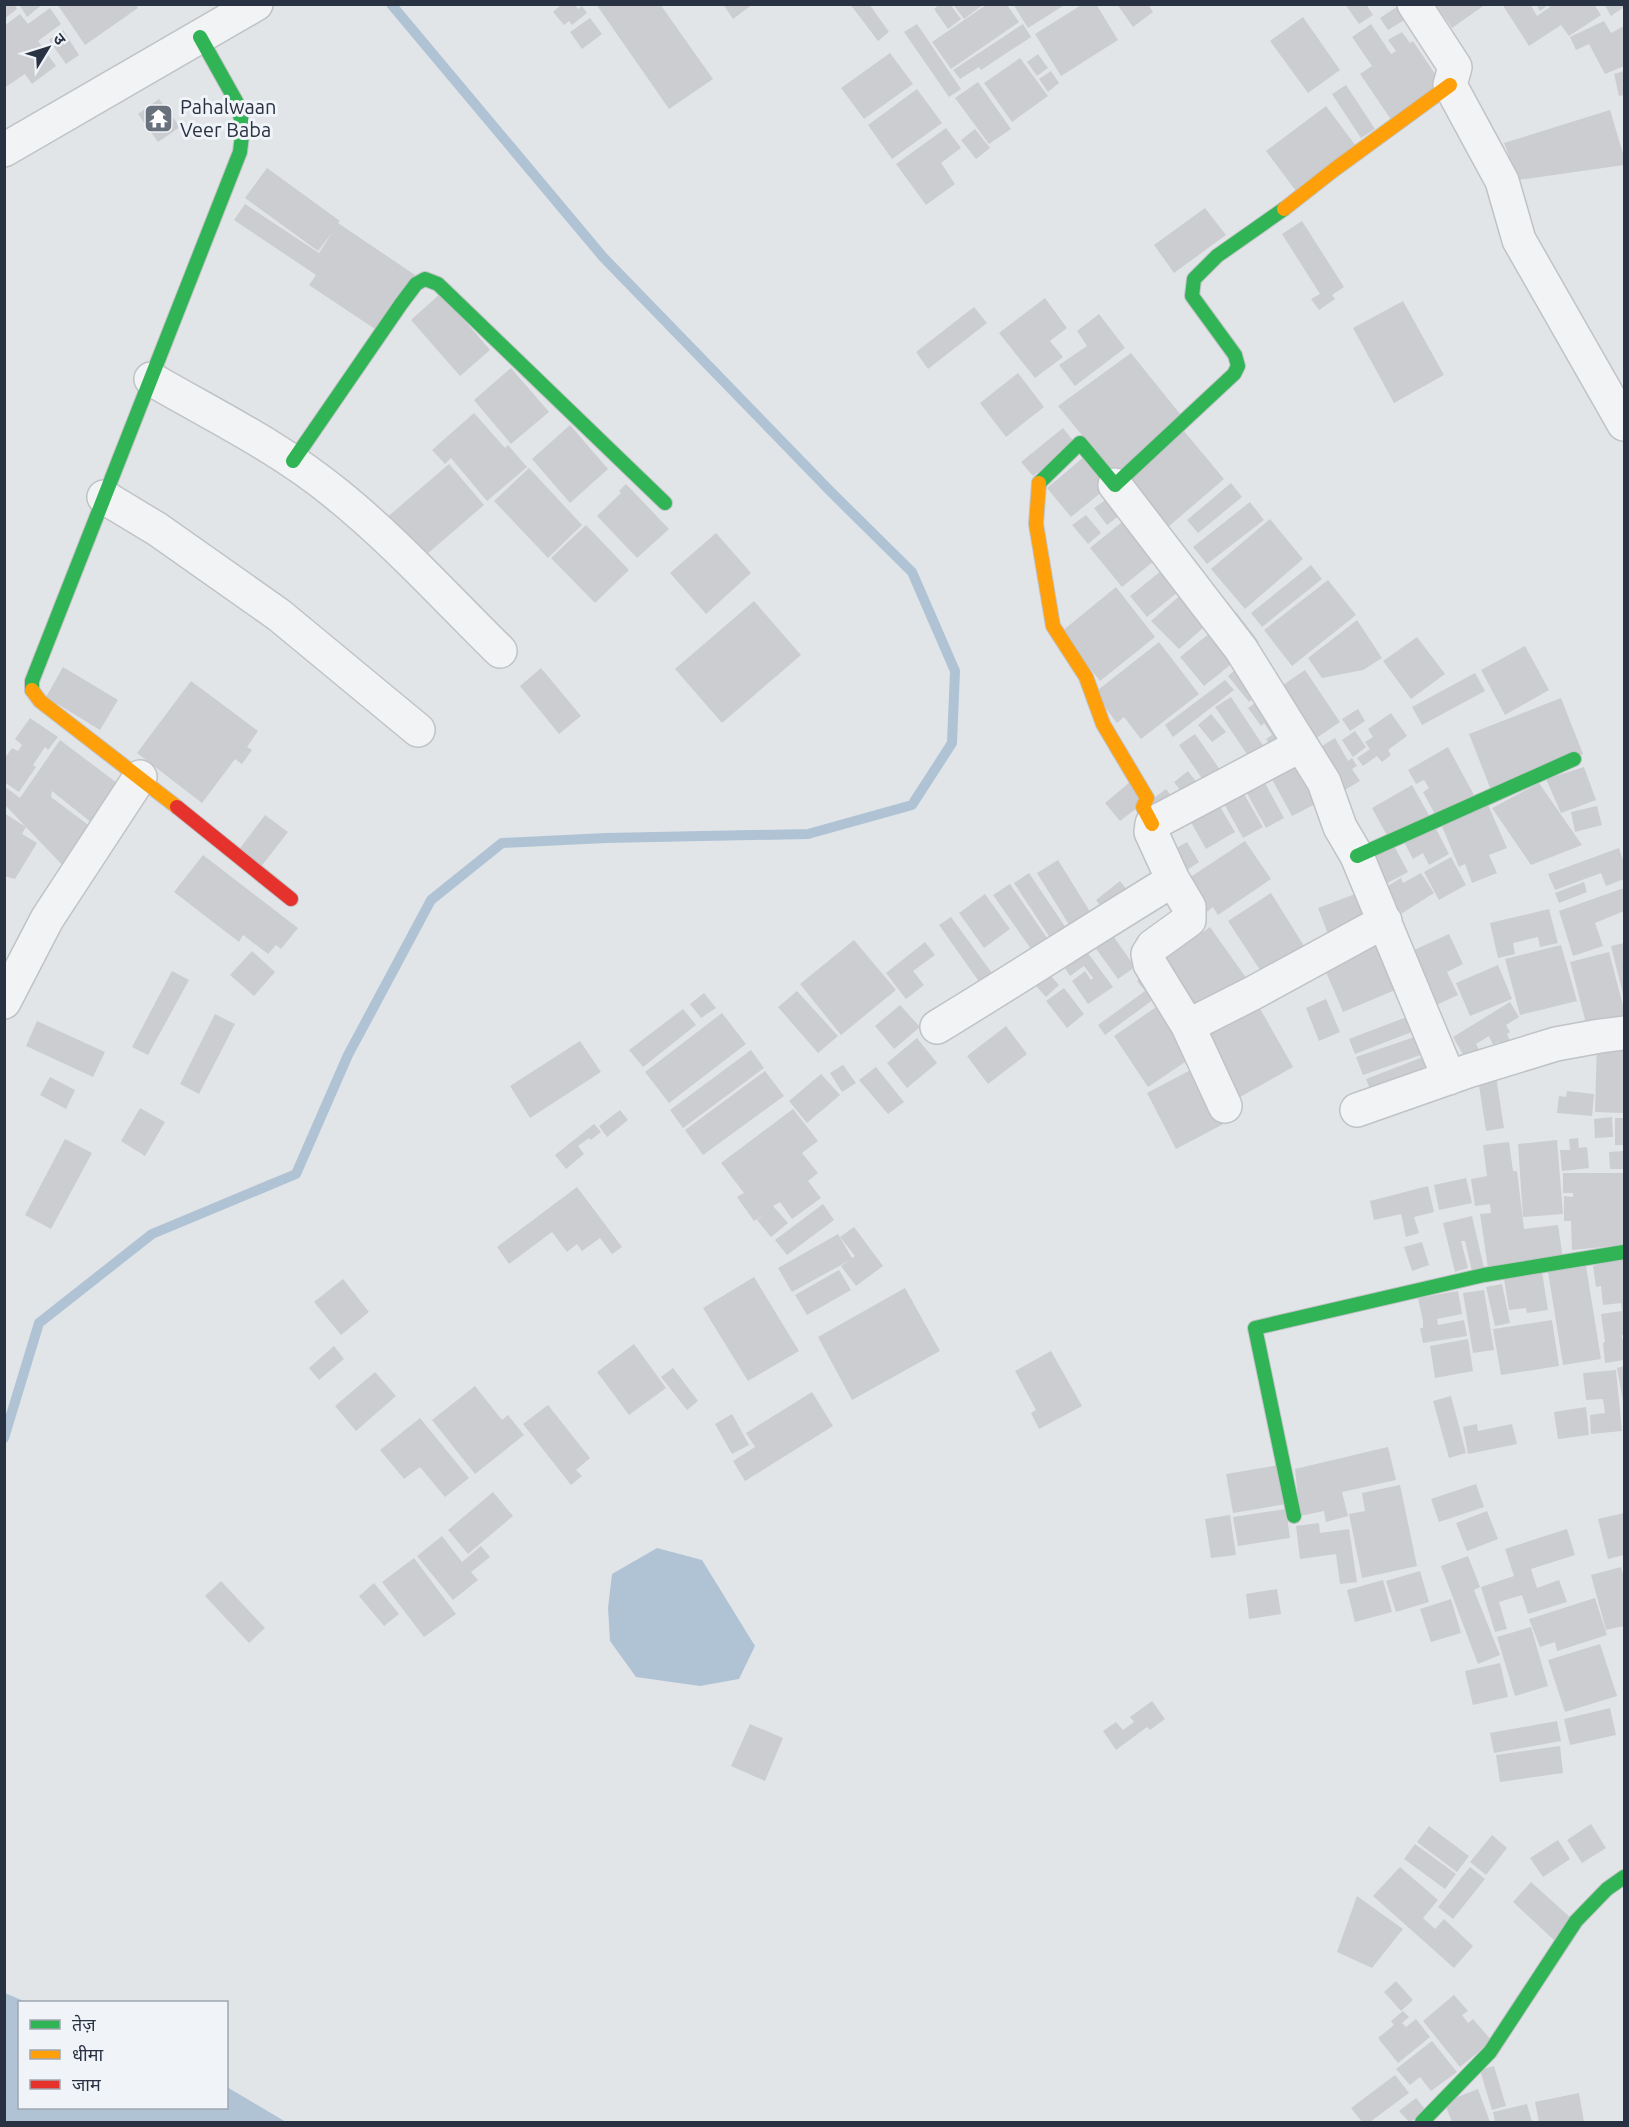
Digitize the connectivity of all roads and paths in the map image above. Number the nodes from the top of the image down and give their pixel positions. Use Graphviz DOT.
graph roads {
  1 [pos="256,4"];
  2 [pos="1414,4"];
  3 [pos="200,37"];
  4 [pos="1450,85"];
  5 [pos="4,150"];
  6 [pos="151,379"];
  7 [pos="1624,424"];
  8 [pos="293,461"];
  9 [pos="1115,485"];
  10 [pos="104,497"];
  11 [pos="665,502"];
  12 [pos="500,651"];
  13 [pos="418,730"];
  14 [pos="1301,744"];
  15 [pos="1574,759"];
  16 [pos="140,777"];
  17 [pos="1152,824"];
  18 [pos="1357,856"];
  19 [pos="1173,880"];
  20 [pos="291,899"];
  21 [pos="1385,921"];
  22 [pos="4,1002"];
  23 [pos="1188,1026"];
  24 [pos="937,1027"];
  25 [pos="1624,1033"];
  26 [pos="1449,1078"];
  27 [pos="1226,1106"];
  28 [pos="1357,1110"];
  29 [pos="1624,1252"];
  30 [pos="1294,1516"];
  31 [pos="1624,1877"];
  32 [pos="1422,2122"];
  1 -- 3 [label="street"];
  2 -- 4 [label="street"];
  3 -- 5 [label="street"];
  3 -- 6 [label="street"];
  4 -- 7 [label="street"];
  4 -- 9 [label="street"];
  6 -- 8 [label="street"];
  6 -- 10 [label="street"];
  8 -- 11 [label="street"];
  8 -- 12 [label="street"];
  9 -- 14 [label="street"];
  9 -- 17 [label="street"];
  10 -- 13 [label="street"];
  10 -- 16 [label="street"];
  14 -- 17 [label="street"];
  14 -- 18 [label="street"];
  15 -- 18 [label="street"];
  16 -- 20 [label="street"];
  16 -- 22 [label="street"];
  17 -- 19 [label="street"];
  18 -- 21 [label="street"];
  19 -- 23 [label="street"];
  19 -- 24 [label="street"];
  21 -- 23 [label="street"];
  21 -- 26 [label="street"];
  23 -- 27 [label="street"];
  25 -- 26 [label="street"];
  26 -- 28 [label="street"];
  29 -- 30 [label="street"];
  31 -- 32 [label="street"];
}
